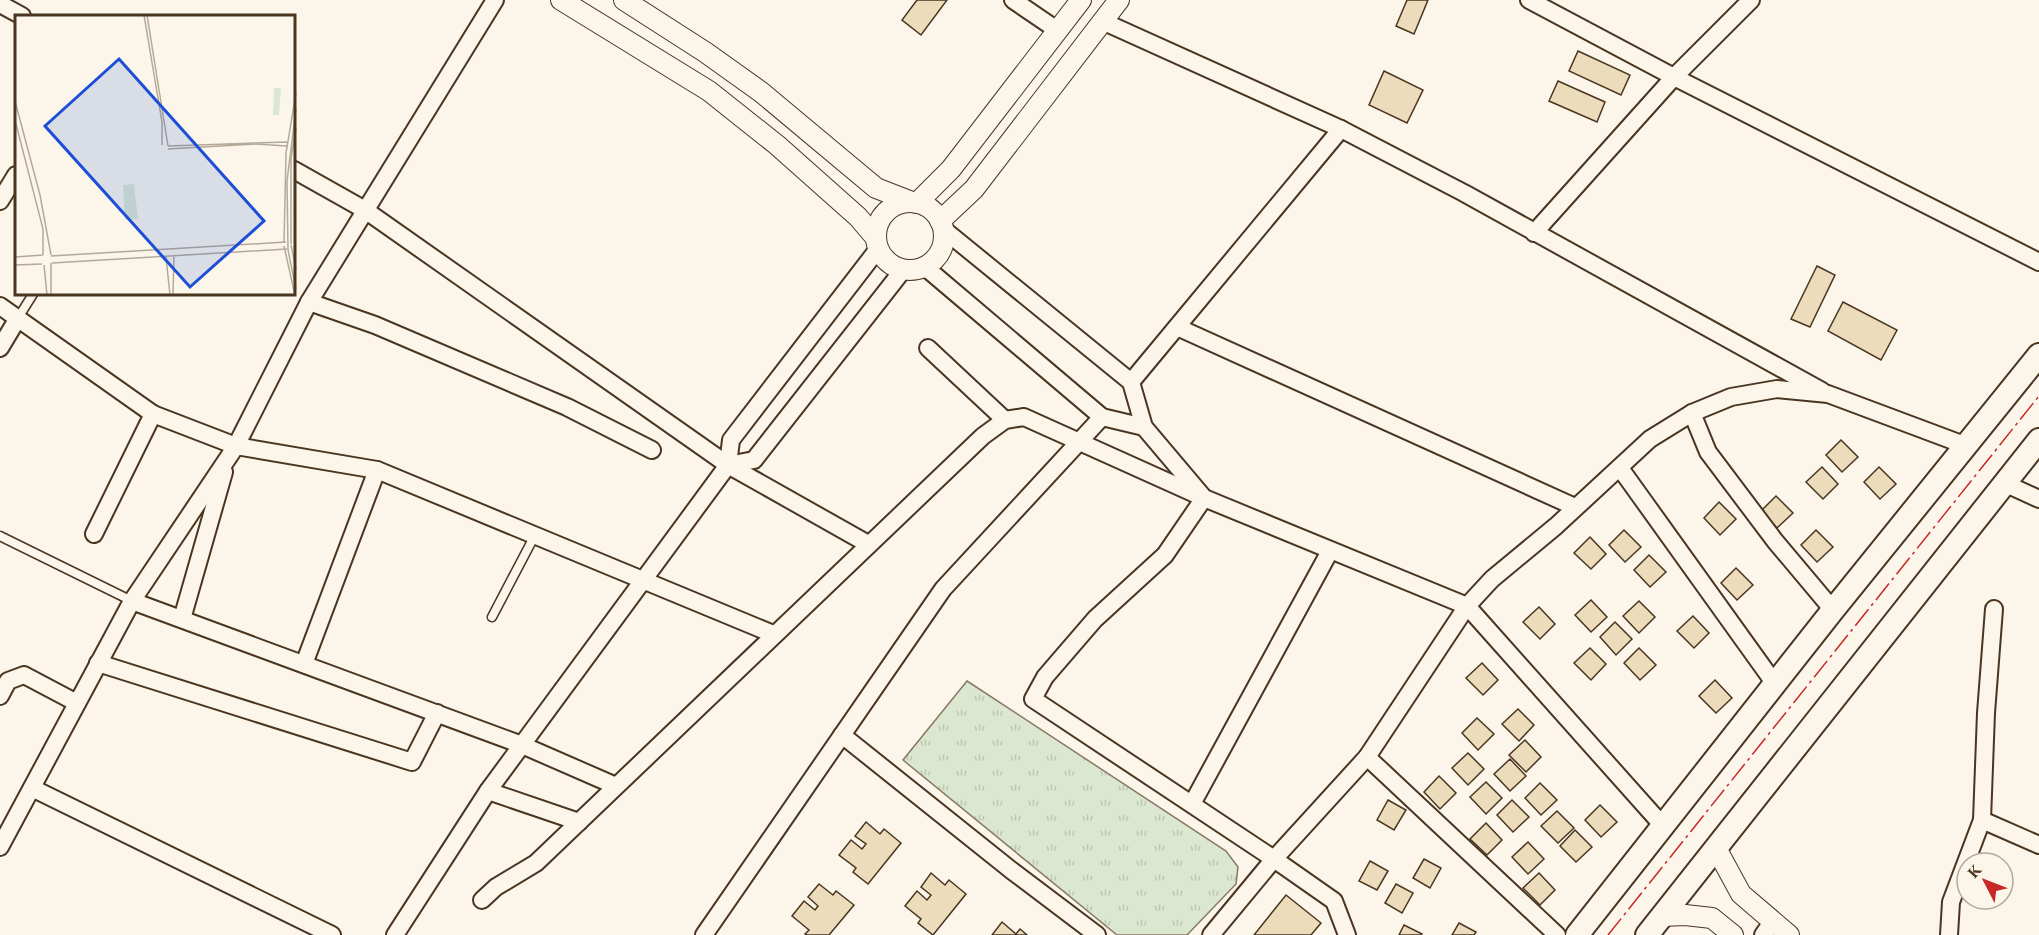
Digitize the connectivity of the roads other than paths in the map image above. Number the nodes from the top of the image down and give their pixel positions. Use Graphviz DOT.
graph roads {
  1 [pos="495,0"];
  2 [pos="561,0"];
  3 [pos="624,0"];
  4 [pos="1013,0"];
  5 [pos="1081,0"];
  6 [pos="1119,0"];
  7 [pos="1529,0"];
  8 [pos="1751,0"];
  9 [pos="0,4"];
  10 [pos="20,15"];
  11 [pos="1102,21"];
  12 [pos="1057,30"];
  13 [pos="1674,77"];
  14 [pos="1341,129"];
  15 [pos="296,171"];
  16 [pos="15,177"];
  17 [pos="0,201"];
  18 [pos="914,202"];
  19 [pos="365,210"];
  20 [pos="942,225"];
  21 [pos="1534,233"];
  22 [pos="876,243"];
  23 [pos="2039,262"];
  24 [pos="925,267"];
  25 [pos="903,270"];
  26 [pos="32,296"];
  27 [pos="309,302"];
  28 [pos="0,306"];
  29 [pos="18,318"];
  30 [pos="1177,327"];
  31 [pos="0,348"];
  32 [pos="928,348"];
  33 [pos="2039,355"];
  34 [pos="1131,382"];
  35 [pos="1828,394"];
  36 [pos="1692,413"];
  37 [pos="153,414"];
  38 [pos="1102,417"];
  39 [pos="1005,420"];
  40 [pos="1144,428"];
  41 [pos="2039,440"];
  42 [pos="1078,442"];
  43 [pos="1967,446"];
  44 [pos="652,450"];
  45 [pos="232,452"];
  46 [pos="728,465"];
  47 [pos="1620,468"];
  48 [pos="377,470"];
  49 [pos="2004,483"];
  50 [pos="1203,498"];
  51 [pos="2039,500"];
  52 [pos="1575,507"];
  53 [pos="94,534"];
  54 [pos="535,535"];
  55 [pos="0,536"];
  56 [pos="868,544"];
  57 [pos="1330,551"];
  58 [pos="643,580"];
  59 [pos="132,601"];
  60 [pos="1467,606"];
  61 [pos="1994,609"];
  62 [pos="1833,610"];
  63 [pos="492,616"];
  64 [pos="182,619"];
  65 [pos="773,634"];
  66 [pos="98,663"];
  67 [pos="304,664"];
  68 [pos="1775,684"];
  69 [pos="0,696"];
  70 [pos="77,703"];
  71 [pos="437,713"];
  72 [pos="842,735"];
  73 [pos="522,745"];
  74 [pos="1367,757"];
  75 [pos="616,786"];
  76 [pos="32,788"];
  77 [pos="488,791"];
  78 [pos="1192,804"];
  79 [pos="1982,820"];
  80 [pos="579,822"];
  81 [pos="1664,827"];
  82 [pos="2039,845"];
  83 [pos="0,848"];
  84 [pos="1716,848"];
  85 [pos="1274,859"];
  86 [pos="482,900"];
  87 [pos="1662,916"];
  88 [pos="1768,928"];
  89 [pos="332,935"];
  90 [pos="395,935"];
  91 [pos="704,935"];
  92 [pos="1097,935"];
  93 [pos="1211,935"];
  94 [pos="1347,935"];
  95 [pos="1557,935"];
  96 [pos="1577,935"];
  97 [pos="1647,935"];
  98 [pos="1733,935"];
  99 [pos="1789,935"];
  100 [pos="1949,935"];
  1 -- 19 [label="street"];
  2 -- 22 [label="street"];
  3 -- 18 [label="street"];
  4 -- 12 [label="street"];
  5 -- 12 [label="street"];
  6 -- 11 [label="street"];
  7 -- 13 [label="street"];
  8 -- 13 [label="street"];
  9 -- 10 [label="street"];
  11 -- 14 [label="street"];
  11 -- 20 [label="street"];
  12 -- 18 [label="street"];
  13 -- 21 [label="street"];
  13 -- 23 [label="street"];
  14 -- 21 [label="street"];
  14 -- 30 [label="street"];
  15 -- 19 [label="street"];
  16 -- 17 [label="street"];
  18 -- 20 [label="street"];
  18 -- 22 [label="street"];
  19 -- 27 [label="street"];
  19 -- 46 [label="street"];
  20 -- 24 [label="street"];
  20 -- 34 [label="street"];
  21 -- 35 [label="street"];
  22 -- 25 [label="street"];
  22 -- 46 [label="street"];
  24 -- 25 [label="street"];
  24 -- 38 [label="street"];
  25 -- 46 [label="street"];
  26 -- 29 [label="lane"];
  27 -- 44 [label="street"];
  27 -- 45 [label="street"];
  28 -- 29 [label="street"];
  29 -- 31 [label="street"];
  29 -- 37 [label="street"];
  30 -- 34 [label="street"];
  30 -- 52 [label="street"];
  32 -- 39 [label="street"];
  33 -- 43 [label="main road"];
  34 -- 40 [label="street"];
  35 -- 36 [label="street"];
  35 -- 43 [label="street"];
  36 -- 47 [label="street"];
  36 -- 62 [label="street"];
  37 -- 45 [label="street"];
  37 -- 53 [label="street"];
  38 -- 40 [label="street"];
  38 -- 42 [label="street"];
  39 -- 42 [label="street"];
  39 -- 56 [label="street"];
  40 -- 50 [label="street"];
  41 -- 49 [label="main road"];
  42 -- 50 [label="street"];
  42 -- 72 [label="street"];
  43 -- 62 [label="main road"];
  45 -- 48 [label="street"];
  45 -- 59 [label="street"];
  45 -- 64 [label="street"];
  46 -- 56 [label="street"];
  46 -- 58 [label="street"];
  47 -- 52 [label="street"];
  47 -- 68 [label="street"];
  48 -- 54 [label="street"];
  48 -- 67 [label="street"];
  49 -- 51 [label="street"];
  49 -- 84 [label="main road"];
  50 -- 57 [label="street"];
  50 -- 78 [label="street"];
  52 -- 60 [label="street"];
  54 -- 58 [label="street"];
  54 -- 63 [label="lane"];
  55 -- 59 [label="lane"];
  56 -- 65 [label="street"];
  57 -- 60 [label="street"];
  57 -- 78 [label="street"];
  58 -- 65 [label="street"];
  58 -- 73 [label="street"];
  59 -- 64 [label="street"];
  59 -- 66 [label="street"];
  60 -- 74 [label="street"];
  60 -- 81 [label="street"];
  61 -- 79 [label="street"];
  62 -- 68 [label="main road"];
  64 -- 67 [label="street"];
  65 -- 75 [label="street"];
  66 -- 70 [label="street"];
  66 -- 71 [label="street"];
  67 -- 71 [label="street"];
  68 -- 81 [label="main road"];
  69 -- 70 [label="street"];
  70 -- 76 [label="street"];
  71 -- 73 [label="street"];
  72 -- 91 [label="street"];
  72 -- 92 [label="street"];
  73 -- 75 [label="street"];
  73 -- 77 [label="street"];
  74 -- 85 [label="street"];
  74 -- 95 [label="street"];
  75 -- 80 [label="street"];
  76 -- 83 [label="street"];
  76 -- 89 [label="street"];
  77 -- 80 [label="street"];
  77 -- 90 [label="street"];
  78 -- 85 [label="street"];
  79 -- 82 [label="street"];
  79 -- 100 [label="street"];
  80 -- 86 [label="street"];
  81 -- 96 [label="main road"];
  84 -- 87 [label="main road"];
  84 -- 88 [label="street"];
  85 -- 93 [label="street"];
  85 -- 94 [label="street"];
  87 -- 97 [label="main road"];
  87 -- 98 [label="street"];
  88 -- 99 [label="street"];
}
